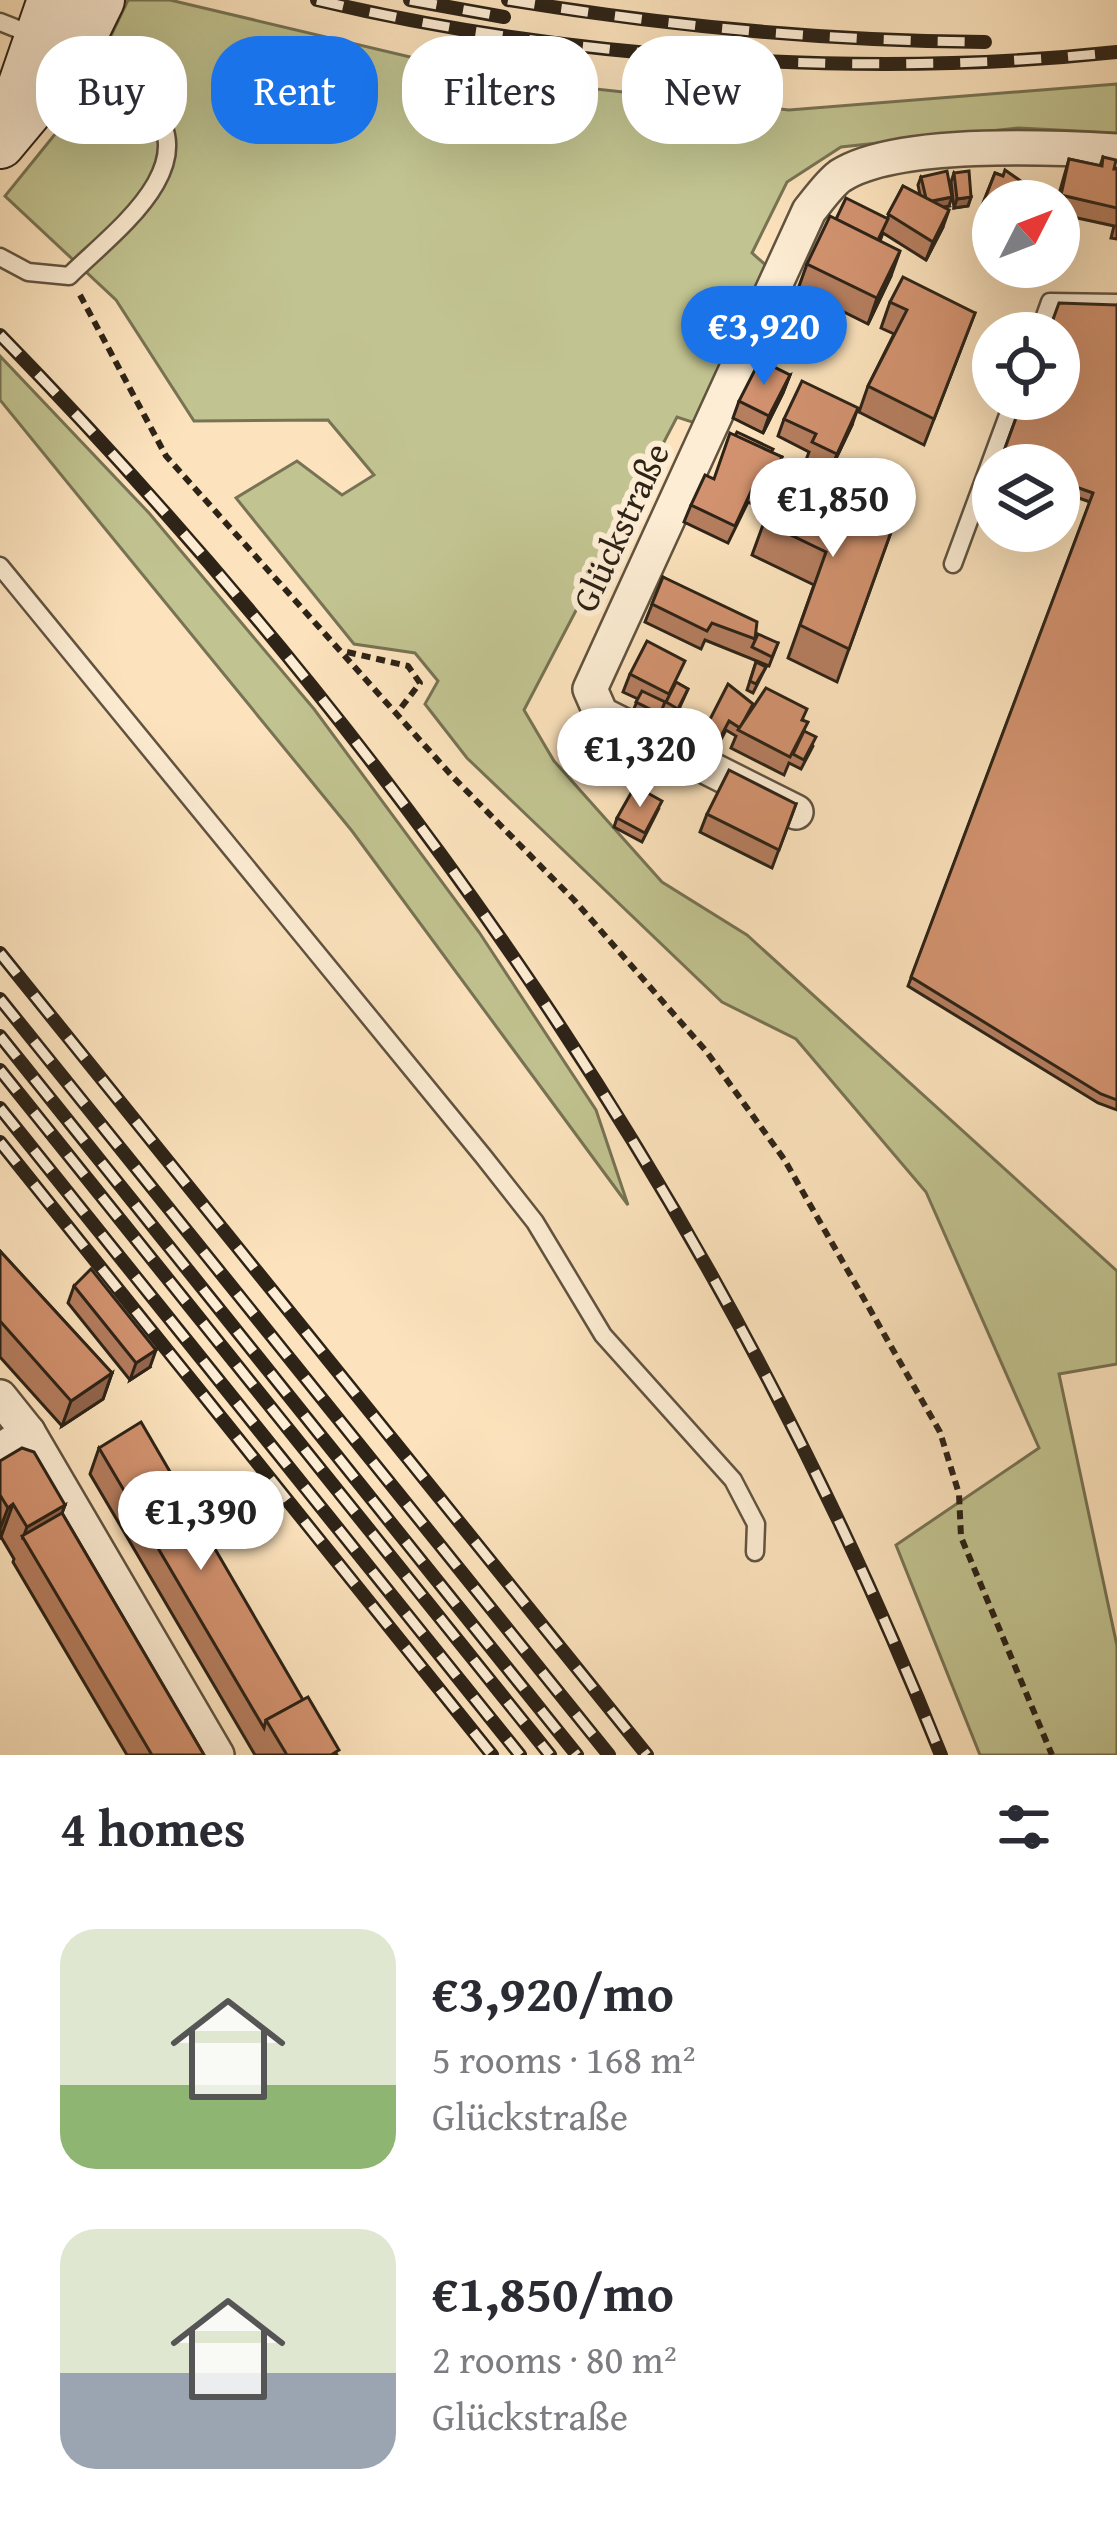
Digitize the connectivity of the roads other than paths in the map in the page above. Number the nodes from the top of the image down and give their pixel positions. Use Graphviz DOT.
graph roads {
  1 [pos="100,0"];
  2 [pos="40,29"];
  3 [pos="3,141"];
  4 [pos="1117,151"];
  5 [pos="0,257"];
  6 [pos="1117,303"];
  7 [pos="1046,312"];
  8 [pos="1006,420"];
  9 [pos="953,564"];
  10 [pos="0,566"];
  11 [pos="796,812"];
  12 [pos="0,1397"];
  13 [pos="14,1441"];
  14 [pos="755,1552"];
  15 [pos="217,1755"];
  1 -- 2 [label="main road"];
  2 -- 3 [label="main road"];
  2 -- 5 [label="lane"];
  4 -- 11 [label="street, Glückstraße"];
  6 -- 7 [label="lane"];
  8 -- 9 [label="lane"];
  10 -- 14 [label="lane"];
  12 -- 13 [label="street"];
  13 -- 15 [label="street"];
}
